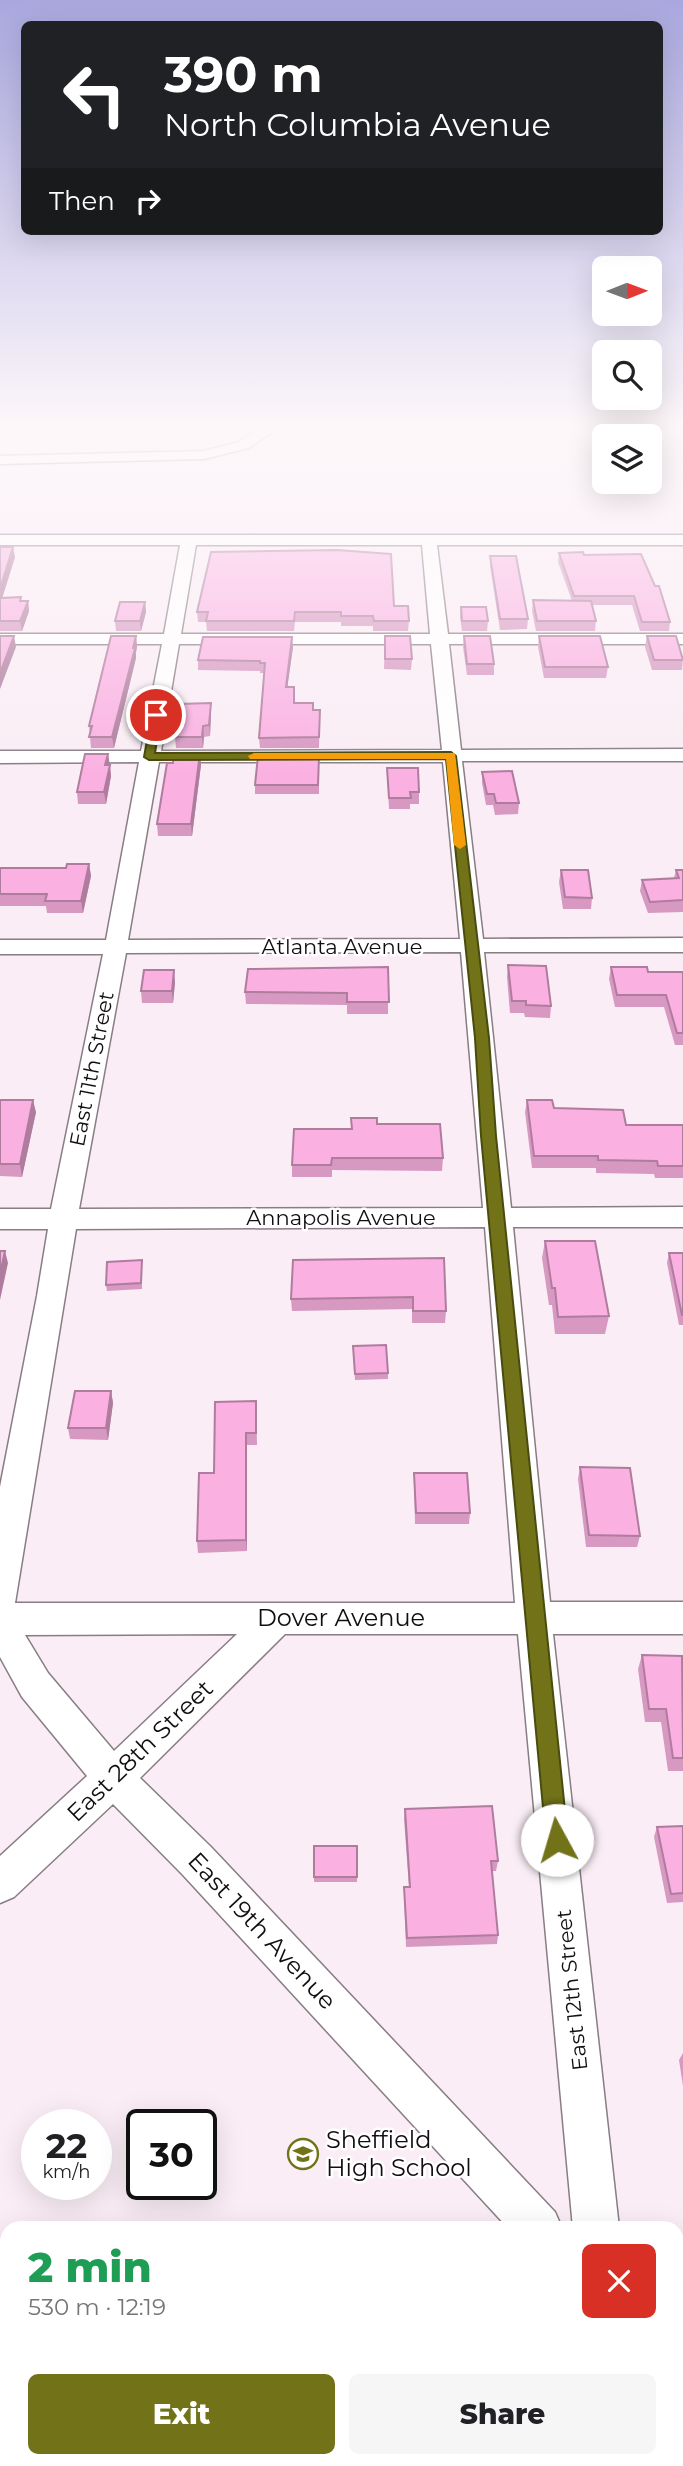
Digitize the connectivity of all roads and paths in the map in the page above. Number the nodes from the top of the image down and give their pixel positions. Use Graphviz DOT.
graph roads {
  1 [pos="187,544"];
  2 [pos="429,544"];
  3 [pos="0,639"];
  4 [pos="170,639"];
  5 [pos="683,639"];
  6 [pos="438,640"];
  7 [pos="683,755"];
  8 [pos="451,756"];
  9 [pos="0,757"];
  10 [pos="149,757"];
  11 [pos="683,945"];
  12 [pos="471,946"];
  13 [pos="0,947"];
  14 [pos="116,947"];
  15 [pos="498,1217"];
  16 [pos="683,1217"];
  17 [pos="0,1219"];
  18 [pos="63,1220"];
  19 [pos="0,1599"];
  20 [pos="279,1617"];
  21 [pos="534,1618"];
  22 [pos="683,1618"];
  23 [pos="0,1621"];
  24 [pos="113,1778"];
  25 [pos="0,1883"];
  26 [pos="532,2221"];
  27 [pos="595,2221"];
  1 -- 4 [label="street, East 11th Street"];
  2 -- 6 [label="street, East 12th Street"];
  3 -- 4 [label="street"];
  4 -- 6 [label="street"];
  4 -- 10 [label="street, East 11th Street"];
  5 -- 6 [label="street"];
  6 -- 8 [label="street, East 12th Street"];
  7 -- 8 [label="street"];
  8 -- 10 [label="street"];
  8 -- 12 [label="street, East 12th Street"];
  9 -- 10 [label="street"];
  10 -- 14 [label="street, East 11th Street"];
  11 -- 12 [label="street, Atlanta Avenue"];
  12 -- 14 [label="street, Atlanta Avenue"];
  12 -- 15 [label="street, East 12th Street"];
  13 -- 14 [label="street, Atlanta Avenue"];
  14 -- 18 [label="street, East 11th Street"];
  15 -- 16 [label="street, Annapolis Avenue"];
  15 -- 18 [label="street, Annapolis Avenue"];
  15 -- 21 [label="street, East 12th Street"];
  17 -- 18 [label="street, Annapolis Avenue"];
  18 -- 19 [label="street, East 11th Street"];
  20 -- 21 [label="street, Dover Avenue"];
  20 -- 23 [label="street, Dover Avenue"];
  20 -- 24 [label="street, East 28th Street"];
  21 -- 22 [label="street, Dover Avenue"];
  21 -- 27 [label="street, East 12th Street"];
  23 -- 24 [label="street, East 19th Avenue"];
  24 -- 25 [label="street, East 28th Street"];
  24 -- 26 [label="street, East 19th Avenue"];
}
